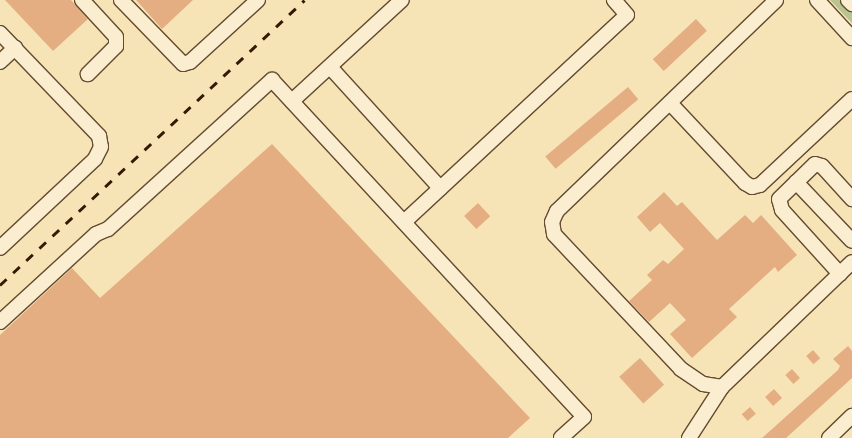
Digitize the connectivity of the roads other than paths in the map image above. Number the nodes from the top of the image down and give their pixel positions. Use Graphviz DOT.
graph roads {
  1 [pos="82,0"];
  2 [pos="121,0"];
  3 [pos="258,0"];
  4 [pos="402,0"];
  5 [pos="614,0"];
  6 [pos="776,0"];
  7 [pos="817,0"];
  8 [pos="848,0"];
  9 [pos="852,4"];
  10 [pos="0,33"];
  11 [pos="852,38"];
  12 [pos="15,48"];
  13 [pos="0,62"];
  14 [pos="330,67"];
  15 [pos="88,74"];
  16 [pos="852,99"];
  17 [pos="292,101"];
  18 [pos="670,102"];
  19 [pos="796,182"];
  20 [pos="440,188"];
  21 [pos="852,199"];
  22 [pos="404,222"];
  23 [pos="852,241"];
  24 [pos="0,248"];
  25 [pos="852,262"];
  26 [pos="840,274"];
  27 [pos="0,322"];
  28 [pos="722,387"];
  29 [pos="852,416"];
  30 [pos="561,438"];
  31 [pos="688,438"];
  32 [pos="829,438"];
  1 -- 15 [label="street"];
  2 -- 3 [label="street"];
  4 -- 14 [label="street"];
  5 -- 20 [label="street"];
  6 -- 18 [label="street"];
  7 -- 11 [label="street"];
  8 -- 9 [label="street"];
  10 -- 12 [label="street"];
  12 -- 13 [label="street"];
  12 -- 24 [label="street"];
  14 -- 17 [label="street"];
  14 -- 20 [label="street"];
  16 -- 18 [label="street"];
  17 -- 22 [label="street"];
  17 -- 27 [label="street"];
  18 -- 28 [label="street"];
  19 -- 21 [label="street"];
  19 -- 23 [label="street"];
  19 -- 26 [label="street"];
  20 -- 22 [label="street"];
  22 -- 30 [label="street"];
  25 -- 26 [label="street"];
  26 -- 28 [label="street"];
  28 -- 31 [label="street"];
  29 -- 32 [label="street"];
}
